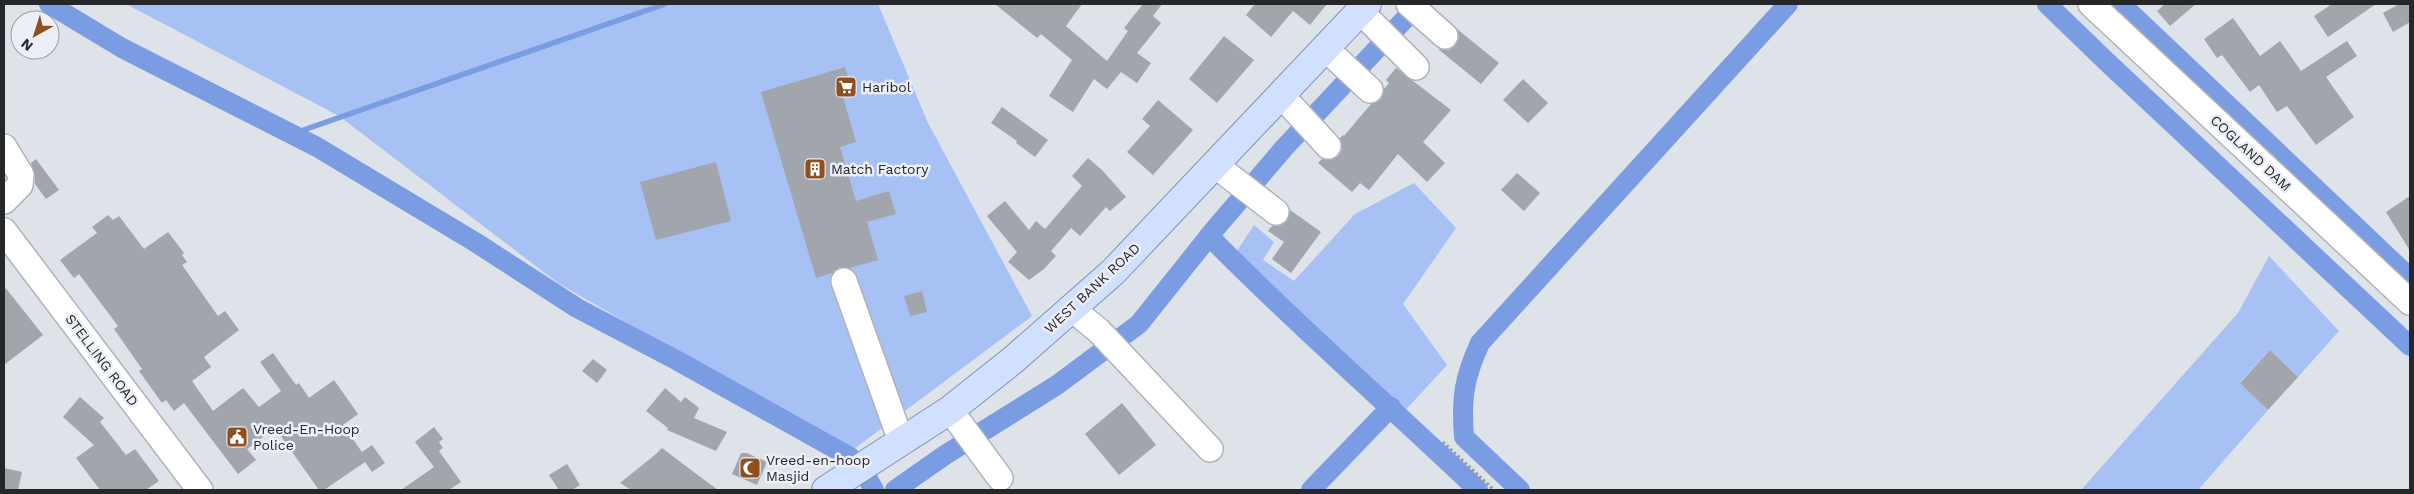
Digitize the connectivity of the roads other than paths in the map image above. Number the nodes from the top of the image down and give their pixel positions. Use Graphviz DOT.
graph roads {
  1 [pos="2091,4"];
  2 [pos="1416,10"];
  3 [pos="1366,12"];
  4 [pos="1445,36"];
  5 [pos="1332,55"];
  6 [pos="1416,67"];
  7 [pos="1366,86"];
  8 [pos="1288,102"];
  9 [pos="1323,141"];
  10 [pos="4,147"];
  11 [pos="1224,171"];
  12 [pos="4,201"];
  13 [pos="1269,206"];
  14 [pos="4,231"];
  15 [pos="844,281"];
  16 [pos="2410,302"];
  17 [pos="1071,308"];
  18 [pos="956,418"];
  19 [pos="901,441"];
  20 [pos="1210,449"];
  21 [pos="1000,478"];
  22 [pos="829,489"];
  23 [pos="200,490"];
  1 -- 16 [label="street, COGLAND DAM"];
  2 -- 4 [label="street"];
  3 -- 5 [label="main road, WEST BANK ROAD"];
  3 -- 6 [label="street"];
  5 -- 7 [label="street"];
  5 -- 8 [label="main road, WEST BANK ROAD"];
  8 -- 9 [label="street"];
  8 -- 11 [label="main road, WEST BANK ROAD"];
  10 -- 12 [label="street"];
  11 -- 13 [label="street"];
  11 -- 17 [label="main road, WEST BANK ROAD"];
  14 -- 23 [label="street, STELLING ROAD"];
  15 -- 19 [label="street"];
  17 -- 18 [label="main road, WEST BANK ROAD"];
  17 -- 20 [label="street"];
  18 -- 19 [label="main road, WEST BANK ROAD"];
  18 -- 21 [label="street"];
  19 -- 22 [label="main road, WEST BANK ROAD"];
}
